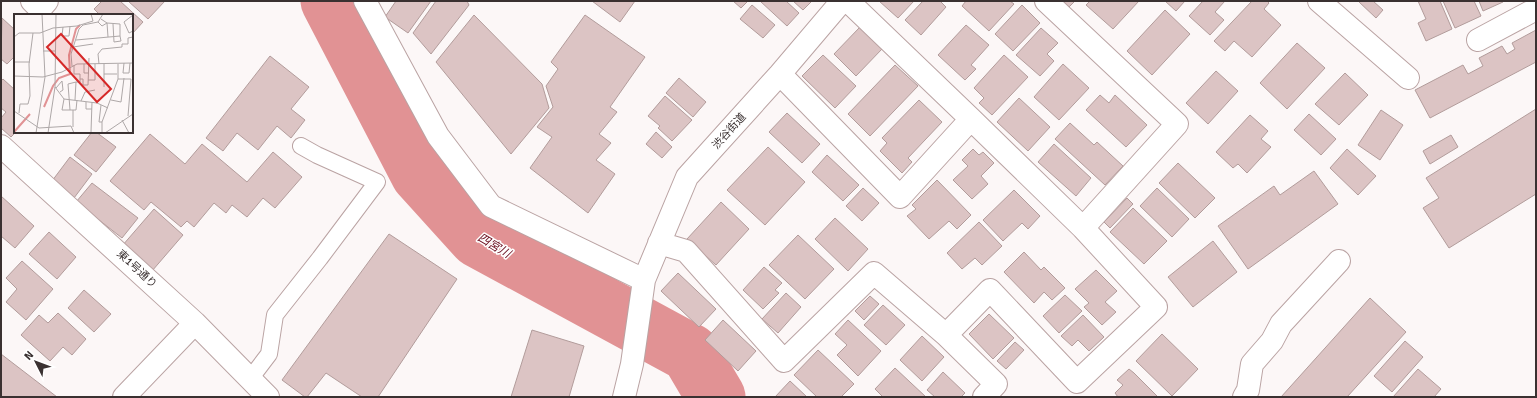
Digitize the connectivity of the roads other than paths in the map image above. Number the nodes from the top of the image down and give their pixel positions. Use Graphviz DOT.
graph roads {
  1 [pos="32,1"];
  2 [pos="47,1"];
  3 [pos="365,1"];
  4 [pos="842,1"];
  5 [pos="848,1"];
  6 [pos="1046,1"];
  7 [pos="1320,1"];
  8 [pos="1536,9"];
  9 [pos="1478,40"];
  10 [pos="780,74"];
  11 [pos="1408,78"];
  12 [pos="971,118"];
  13 [pos="1,146"];
  14 [pos="301,146"];
  15 [pos="1083,228"];
  16 [pos="659,243"];
  17 [pos="1339,261"];
  18 [pos="644,280"];
  19 [pos="195,322"];
  20 [pos="946,335"];
  21 [pos="250,379"];
  22 [pos="124,397"];
  23 [pos="268,397"];
  24 [pos="624,397"];
  25 [pos="984,397"];
  26 [pos="1244,397"];
  1 -- 2 [label="street"];
  3 -- 18 [label="street"];
  4 -- 10 [label="street, 渋谷街道"];
  5 -- 12 [label="street"];
  6 -- 15 [label="street"];
  7 -- 11 [label="street"];
  8 -- 9 [label="street"];
  10 -- 12 [label="street"];
  10 -- 16 [label="street, 渋谷街道"];
  12 -- 15 [label="street"];
  13 -- 19 [label="street, 東1号通り"];
  14 -- 21 [label="lane"];
  15 -- 20 [label="street"];
  16 -- 18 [label="street, 渋谷街道"];
  16 -- 20 [label="street"];
  17 -- 26 [label="street"];
  18 -- 24 [label="street, 渋谷街道"];
  19 -- 21 [label="street, 東1号通り"];
  19 -- 22 [label="street"];
  20 -- 25 [label="street"];
  21 -- 23 [label="street, 東1号通り"];
}
